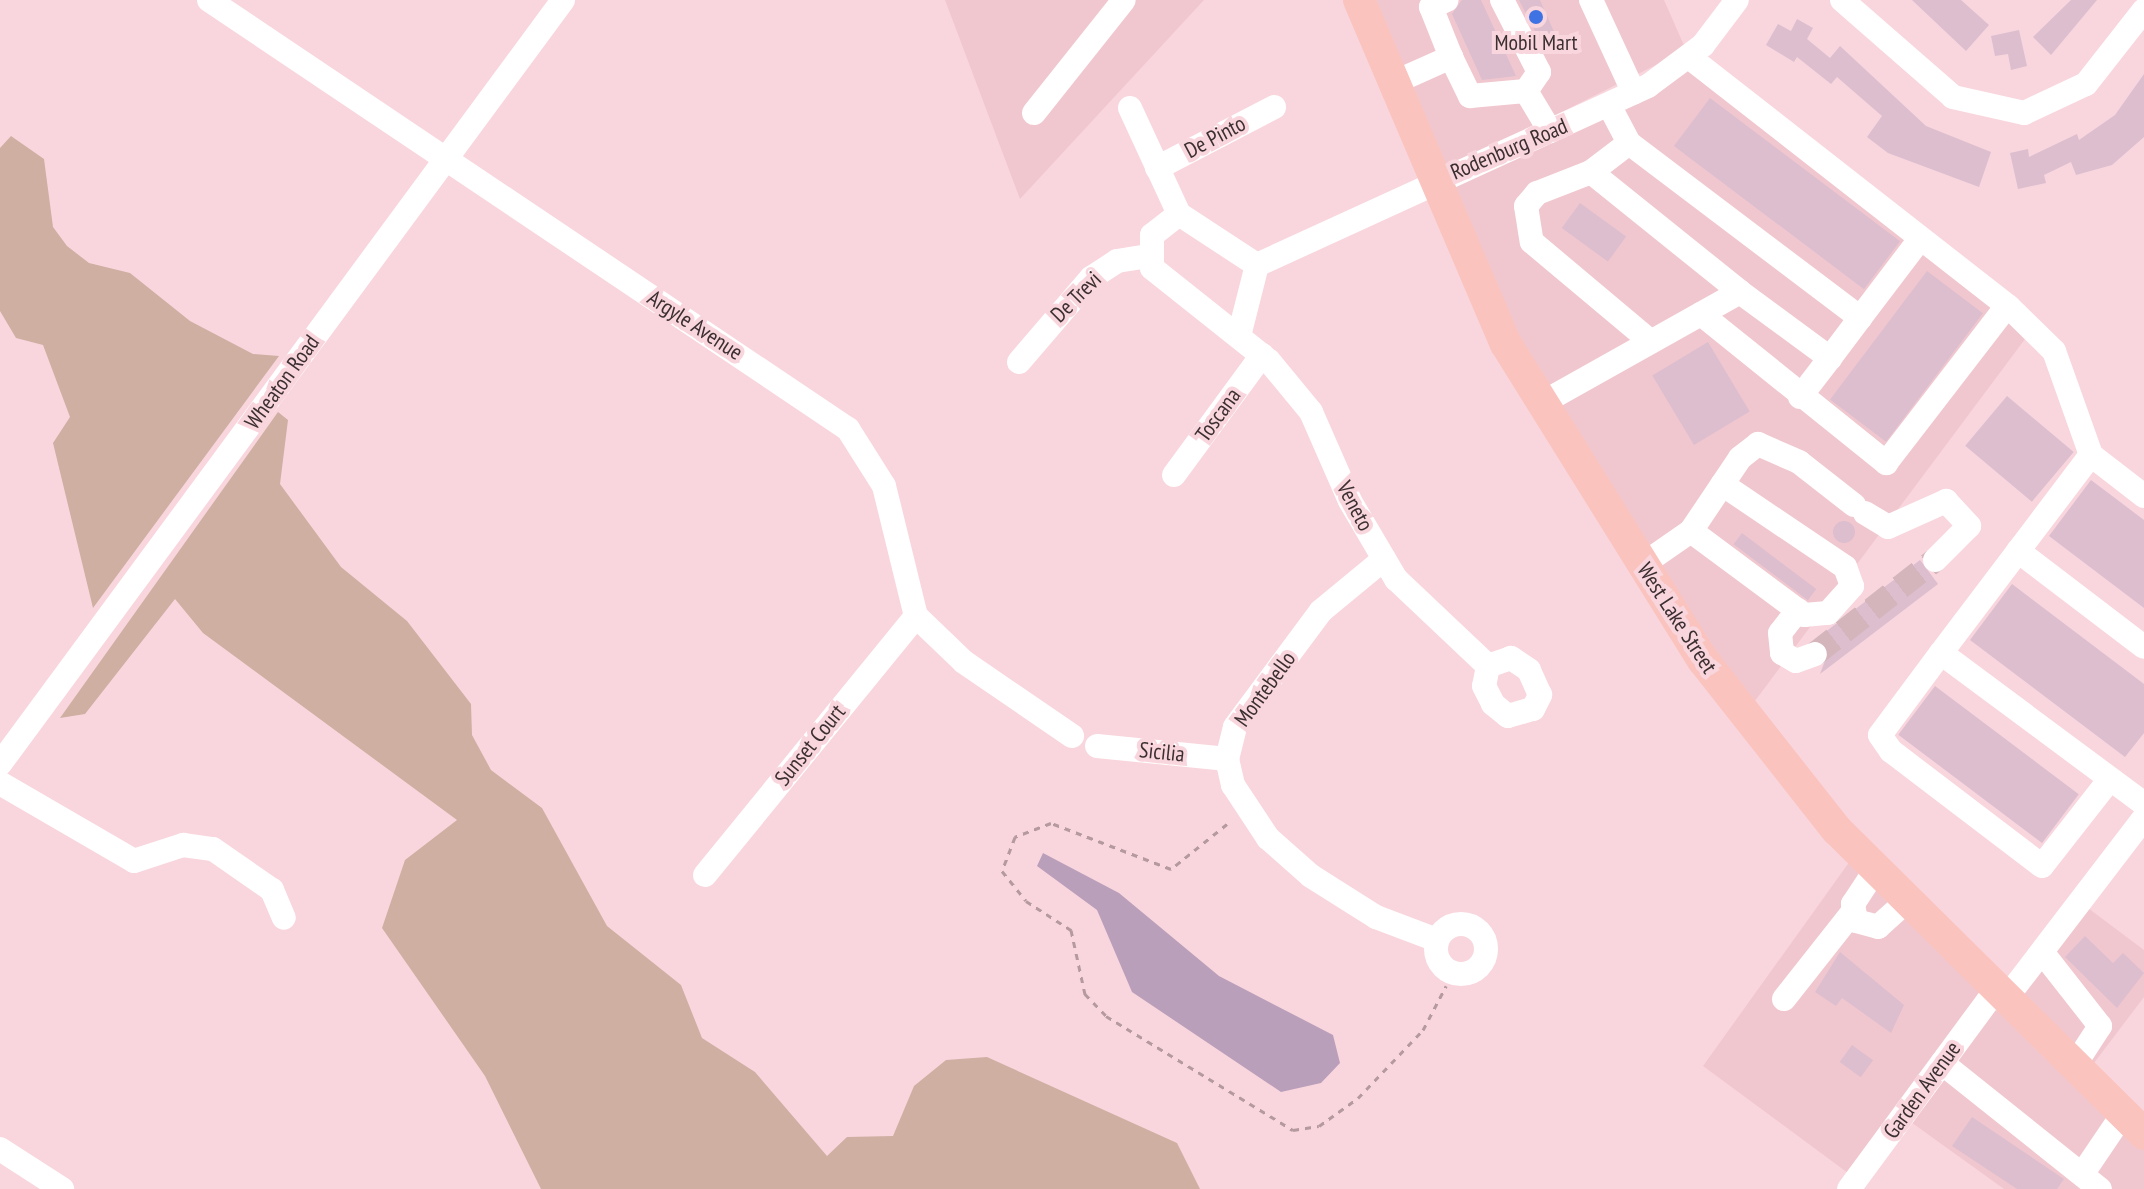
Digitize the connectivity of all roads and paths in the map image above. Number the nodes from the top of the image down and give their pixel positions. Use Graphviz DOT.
graph roads {
  1 [pos="209,0"];
  2 [pos="563,0"];
  3 [pos="1124,0"];
  4 [pos="1359,0"];
  5 [pos="1447,0"];
  6 [pos="1502,0"];
  7 [pos="1591,0"];
  8 [pos="1737,0"];
  9 [pos="1842,0"];
  10 [pos="2144,10"];
  11 [pos="1449,53"];
  12 [pos="1689,57"];
  13 [pos="1393,83"];
  14 [pos="1526,91"];
  15 [pos="1634,93"];
  16 [pos="1609,105"];
  17 [pos="1274,107"];
  18 [pos="1130,108"];
  19 [pos="1034,113"];
  20 [pos="1550,131"];
  21 [pos="1629,143"];
  22 [pos="445,161"];
  23 [pos="1157,168"];
  24 [pos="1591,172"];
  25 [pos="1435,181"];
  26 [pos="1179,214"];
  27 [pos="1920,239"];
  28 [pos="1148,256"];
  29 [pos="1257,265"];
  30 [pos="1740,292"];
  31 [pos="2007,306"];
  32 [pos="1701,314"];
  33 [pos="1860,318"];
  34 [pos="1239,336"];
  35 [pos="1651,342"];
  36 [pos="1262,355"];
  37 [pos="1830,358"];
  38 [pos="1019,362"];
  39 [pos="1800,397"];
  40 [pos="1542,403"];
  41 [pos="2091,455"];
  42 [pos="1174,475"];
  43 [pos="1722,484"];
  44 [pos="2144,496"];
  45 [pos="1691,531"];
  46 [pos="2018,551"];
  47 [pos="1384,559"];
  48 [pos="1935,560"];
  49 [pos="1642,565"];
  50 [pos="1798,610"];
  51 [pos="916,616"];
  52 [pos="2144,647"];
  53 [pos="1941,653"];
  54 [pos="1815,654"];
  55 [pos="1488,666"];
  56 [pos="1072,736"];
  57 [pos="1097,746"];
  58 [pos="1227,759"];
  59 [pos="0,764"];
  60 [pos="2110,779"];
  61 [pos="0,783"];
  62 [pos="2144,804"];
  63 [pos="2144,818"];
  64 [pos="1227,824"];
  65 [pos="1876,869"];
  66 [pos="705,875"];
  67 [pos="1907,901"];
  68 [pos="1852,913"];
  69 [pos="284,918"];
  70 [pos="1437,940"];
  71 [pos="2042,952"];
  72 [pos="1446,986"];
  73 [pos="2000,996"];
  74 [pos="1784,999"];
  75 [pos="1942,1063"];
  76 [pos="2074,1066"];
  77 [pos="2134,1124"];
  78 [pos="0,1149"];
  79 [pos="2092,1181"];
  80 [pos="62,1189"];
  81 [pos="1849,1189"];
  1 -- 22 [label="street, Argyle Avenue"];
  2 -- 22 [label="street, Wheaton Road"];
  3 -- 19 [label="street"];
  4 -- 13 [label="main road, West Lake Street"];
  5 -- 11 [label="street"];
  6 -- 14 [label="street"];
  7 -- 15 [label="street"];
  8 -- 12 [label="street, Rodenburg Road"];
  9 -- 10 [label="street"];
  11 -- 13 [label="street"];
  11 -- 14 [label="street"];
  12 -- 15 [label="street, Rodenburg Road"];
  12 -- 27 [label="street"];
  13 -- 25 [label="main road, West Lake Street"];
  14 -- 20 [label="street"];
  15 -- 16 [label="street, Rodenburg Road"];
  16 -- 20 [label="street, Rodenburg Road"];
  16 -- 21 [label="street"];
  17 -- 23 [label="street, De Pinto"];
  18 -- 23 [label="street"];
  20 -- 25 [label="street, Rodenburg Road"];
  21 -- 24 [label="street"];
  21 -- 33 [label="street"];
  22 -- 51 [label="street, Argyle Avenue"];
  22 -- 59 [label="street, Wheaton Road"];
  23 -- 26 [label="street"];
  24 -- 30 [label="street"];
  24 -- 35 [label="street"];
  25 -- 29 [label="street, Rodenburg Road"];
  25 -- 40 [label="main road, West Lake Street"];
  26 -- 28 [label="street"];
  26 -- 29 [label="street"];
  27 -- 31 [label="street"];
  27 -- 33 [label="street"];
  28 -- 34 [label="street, Veneto"];
  28 -- 38 [label="street, De Trevi"];
  29 -- 34 [label="street"];
  30 -- 32 [label="street"];
  30 -- 37 [label="street"];
  31 -- 39 [label="street"];
  31 -- 41 [label="street"];
  32 -- 35 [label="street"];
  32 -- 39 [label="street"];
  33 -- 37 [label="street"];
  34 -- 36 [label="street, Veneto"];
  35 -- 40 [label="street"];
  36 -- 42 [label="street, Toscana"];
  36 -- 47 [label="street, Veneto"];
  37 -- 39 [label="street"];
  40 -- 49 [label="main road, West Lake Street"];
  41 -- 44 [label="street"];
  41 -- 46 [label="street"];
  43 -- 45 [label="street"];
  43 -- 48 [label="street"];
  43 -- 50 [label="street"];
  45 -- 49 [label="street"];
  45 -- 50 [label="street"];
  46 -- 52 [label="street"];
  46 -- 53 [label="street"];
  47 -- 55 [label="street, Veneto"];
  47 -- 58 [label="street, Montebello"];
  49 -- 65 [label="main road, West Lake Street"];
  50 -- 54 [label="street"];
  51 -- 56 [label="street"];
  51 -- 66 [label="street, Sunset Court"];
  53 -- 60 [label="street"];
  53 -- 60 [label="street"];
  57 -- 58 [label="street, Sicilia"];
  58 -- 70 [label="street"];
  60 -- 62 [label="street"];
  61 -- 69 [label="street"];
  63 -- 71 [label="street, Garden Avenue"];
  64 -- 72 [label="path"];
  65 -- 67 [label="main road, West Lake Street"];
  65 -- 68 [label="street"];
  67 -- 68 [label="street"];
  67 -- 73 [label="main road, West Lake Street"];
  68 -- 74 [label="street"];
  71 -- 73 [label="street, Garden Avenue"];
  71 -- 76 [label="street"];
  73 -- 75 [label="street, Garden Avenue"];
  73 -- 76 [label="main road, West Lake Street"];
  75 -- 79 [label="street"];
  75 -- 81 [label="street, Garden Avenue"];
  76 -- 77 [label="main road, West Lake Street"];
  77 -- 79 [label="street"];
  78 -- 80 [label="street"];
}
